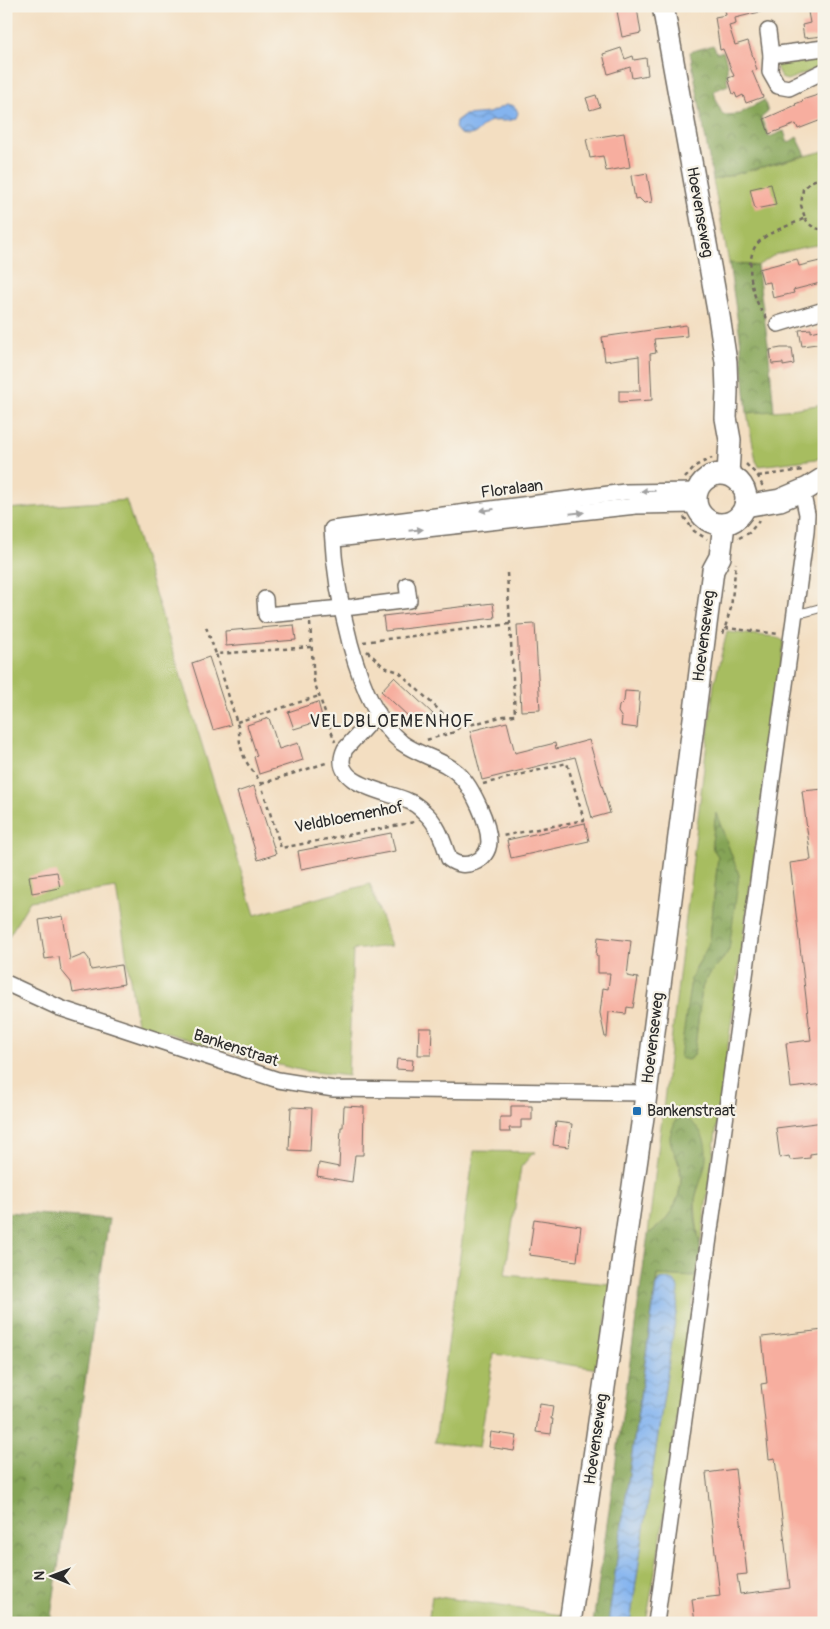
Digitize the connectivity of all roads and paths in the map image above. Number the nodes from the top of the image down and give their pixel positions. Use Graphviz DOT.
graph roads {
  1 [pos="663,6"];
  2 [pos="768,30"];
  3 [pos="824,48"];
  4 [pos="771,55"];
  5 [pos="824,71"];
  6 [pos="824,177"];
  7 [pos="805,218"];
  8 [pos="824,228"];
  9 [pos="824,310"];
  10 [pos="778,324"];
  11 [pos="817,473"];
  12 [pos="721,474"];
  13 [pos="750,491"];
  14 [pos="802,491"];
  15 [pos="697,498"];
  16 [pos="718,523"];
  17 [pos="507,573"];
  18 [pos="407,585"];
  19 [pos="265,599"];
  20 [pos="824,607"];
  21 [pos="342,608"];
  22 [pos="309,611"];
  23 [pos="795,613"];
  24 [pos="510,624"];
  25 [pos="206,627"];
  26 [pos="725,628"];
  27 [pos="792,635"];
  28 [pos="311,647"];
  29 [pos="216,654"];
  30 [pos="319,696"];
  31 [pos="378,714"];
  32 [pos="237,722"];
  33 [pos="458,728"];
  34 [pos="406,745"];
  35 [pos="343,756"];
  36 [pos="261,784"];
  37 [pos="470,787"];
  38 [pos="431,819"];
  39 [pos="488,839"];
  40 [pos="6,983"];
  41 [pos="646,1093"];
  42 [pos="570,1623"];
  43 [pos="656,1623"];
  1 -- 12 [label="main road, Hoevenseweg"];
  2 -- 4 [label="street"];
  3 -- 4 [label="street"];
  4 -- 5 [label="street"];
  6 -- 7 [label="path"];
  7 -- 8 [label="path"];
  7 -- 10 [label="path"];
  9 -- 10 [label="street"];
  11 -- 13 [label="path"];
  11 -- 14 [label="main road"];
  12 -- 13 [label="main road"];
  12 -- 15 [label="main road"];
  13 -- 14 [label="main road"];
  13 -- 16 [label="main road"];
  14 -- 23 [label="street"];
  15 -- 16 [label="main road"];
  15 -- 21 [label="street, Floralaan"];
  16 -- 41 [label="main road, Hoevenseweg"];
  17 -- 24 [label="path"];
  18 -- 21 [label="street"];
  19 -- 22 [label="street"];
  20 -- 23 [label="lane"];
  21 -- 22 [label="street"];
  21 -- 31 [label="street"];
  22 -- 28 [label="path"];
  23 -- 27 [label="street"];
  24 -- 33 [label="path"];
  24 -- 33 [label="path"];
  25 -- 29 [label="path, Veldbloemenhof"];
  26 -- 27 [label="path, Hoevenseweg"];
  27 -- 43 [label="street"];
  28 -- 29 [label="path"];
  28 -- 30 [label="path"];
  29 -- 32 [label="path, Veldbloemenhof"];
  30 -- 32 [label="path"];
  30 -- 35 [label="path"];
  31 -- 34 [label="street"];
  31 -- 35 [label="street"];
  32 -- 36 [label="path, Veldbloemenhof"];
  33 -- 34 [label="path"];
  34 -- 37 [label="street"];
  35 -- 36 [label="path"];
  35 -- 38 [label="street, Veldbloemenhof"];
  36 -- 38 [label="path, Veldbloemenhof"];
  37 -- 39 [label="street"];
  37 -- 39 [label="path"];
  38 -- 39 [label="street, Veldbloemenhof"];
  40 -- 41 [label="street, Bankenstraat"];
  41 -- 42 [label="main road, Hoevenseweg"];
}
